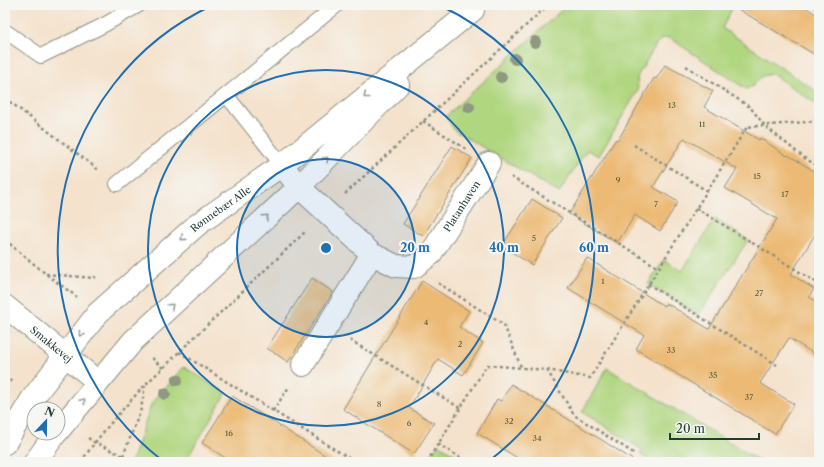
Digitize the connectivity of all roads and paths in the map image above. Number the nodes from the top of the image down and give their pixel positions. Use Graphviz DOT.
graph roads {
  1 [pos="139,5"];
  2 [pos="337,5"];
  3 [pos="475,7"];
  4 [pos="5,31"];
  5 [pos="686,66"];
  6 [pos="227,96"];
  7 [pos="5,98"];
  8 [pos="423,121"];
  9 [pos="819,121"];
  10 [pos="765,126"];
  11 [pos="634,145"];
  12 [pos="488,163"];
  13 [pos="282,165"];
  14 [pos="819,167"];
  15 [pos="117,184"];
  16 [pos="299,187"];
  17 [pos="707,190"];
  18 [pos="696,208"];
  19 [pos="5,240"];
  20 [pos="372,254"];
  21 [pos="414,267"];
  22 [pos="659,268"];
  23 [pos="648,284"];
  24 [pos="819,284"];
  25 [pos="5,306"];
  26 [pos="98,313"];
  27 [pos="327,326"];
  28 [pos="179,352"];
  29 [pos="65,356"];
  30 [pos="303,365"];
  31 [pos="777,365"];
  32 [pos="521,367"];
  33 [pos="547,370"];
  34 [pos="98,382"];
  35 [pos="145,385"];
  36 [pos="460,408"];
  37 [pos="66,421"];
  38 [pos="50,441"];
  39 [pos="94,442"];
  40 [pos="5,443"];
  41 [pos="438,444"];
  42 [pos="635,454"];
  43 [pos="123,456"];
  44 [pos="35,462"];
  45 [pos="122,462"];
  46 [pos="355,462"];
  47 [pos="427,462"];
  48 [pos="467,462"];
  1 -- 4 [label="lane"];
  2 -- 6 [label="lane"];
  3 -- 13 [label="main road, Rønnebær Alle, one-way"];
  16 -- 3 [label="main road, Rønnebær Alle, one-way"];
  5 -- 10 [label="path"];
  6 -- 13 [label="lane"];
  6 -- 15 [label="lane"];
  7 -- 15 [label="path"];
  8 -- 12 [label="path"];
  9 -- 10 [label="path"];
  10 -- 14 [label="path"];
  10 -- 17 [label="path"];
  11 -- 17 [label="path"];
  12 -- 21 [label="main road, Platanhaven"];
  12 -- 22 [label="path"];
  13 -- 16 [label="main road"];
  13 -- 26 [label="main road, Rønnebær Alle, one-way"];
  16 -- 20 [label="main road"];
  34 -- 16 [label="main road, Rønnebær Alle, one-way"];
  17 -- 18 [label="path"];
  18 -- 22 [label="path"];
  18 -- 24 [label="path"];
  19 -- 26 [label="path"];
  20 -- 21 [label="main road"];
  20 -- 27 [label="main road"];
  21 -- 32 [label="path"];
  22 -- 23 [label="path"];
  23 -- 31 [label="path"];
  23 -- 33 [label="path"];
  25 -- 29 [label="main road, Smakkevej"];
  26 -- 29 [label="main road, Rønnebær Alle, one-way"];
  27 -- 30 [label="main road"];
  27 -- 36 [label="path"];
  28 -- 46 [label="path"];
  29 -- 34 [label="main road, Smakkevej"];
  29 -- 40 [label="main road, Rønnebær Alle"];
  32 -- 33 [label="path"];
  32 -- 36 [label="path"];
  33 -- 42 [label="path"];
  37 -- 34 [label="main road, Rønnebær Alle, one-way"];
  35 -- 43 [label="path"];
  36 -- 41 [label="path"];
  38 -- 44 [label="main road, Rønnebær Alle"];
  39 -- 43 [label="path"];
  41 -- 47 [label="path"];
  41 -- 48 [label="path"];
  43 -- 45 [label="path"];
}
